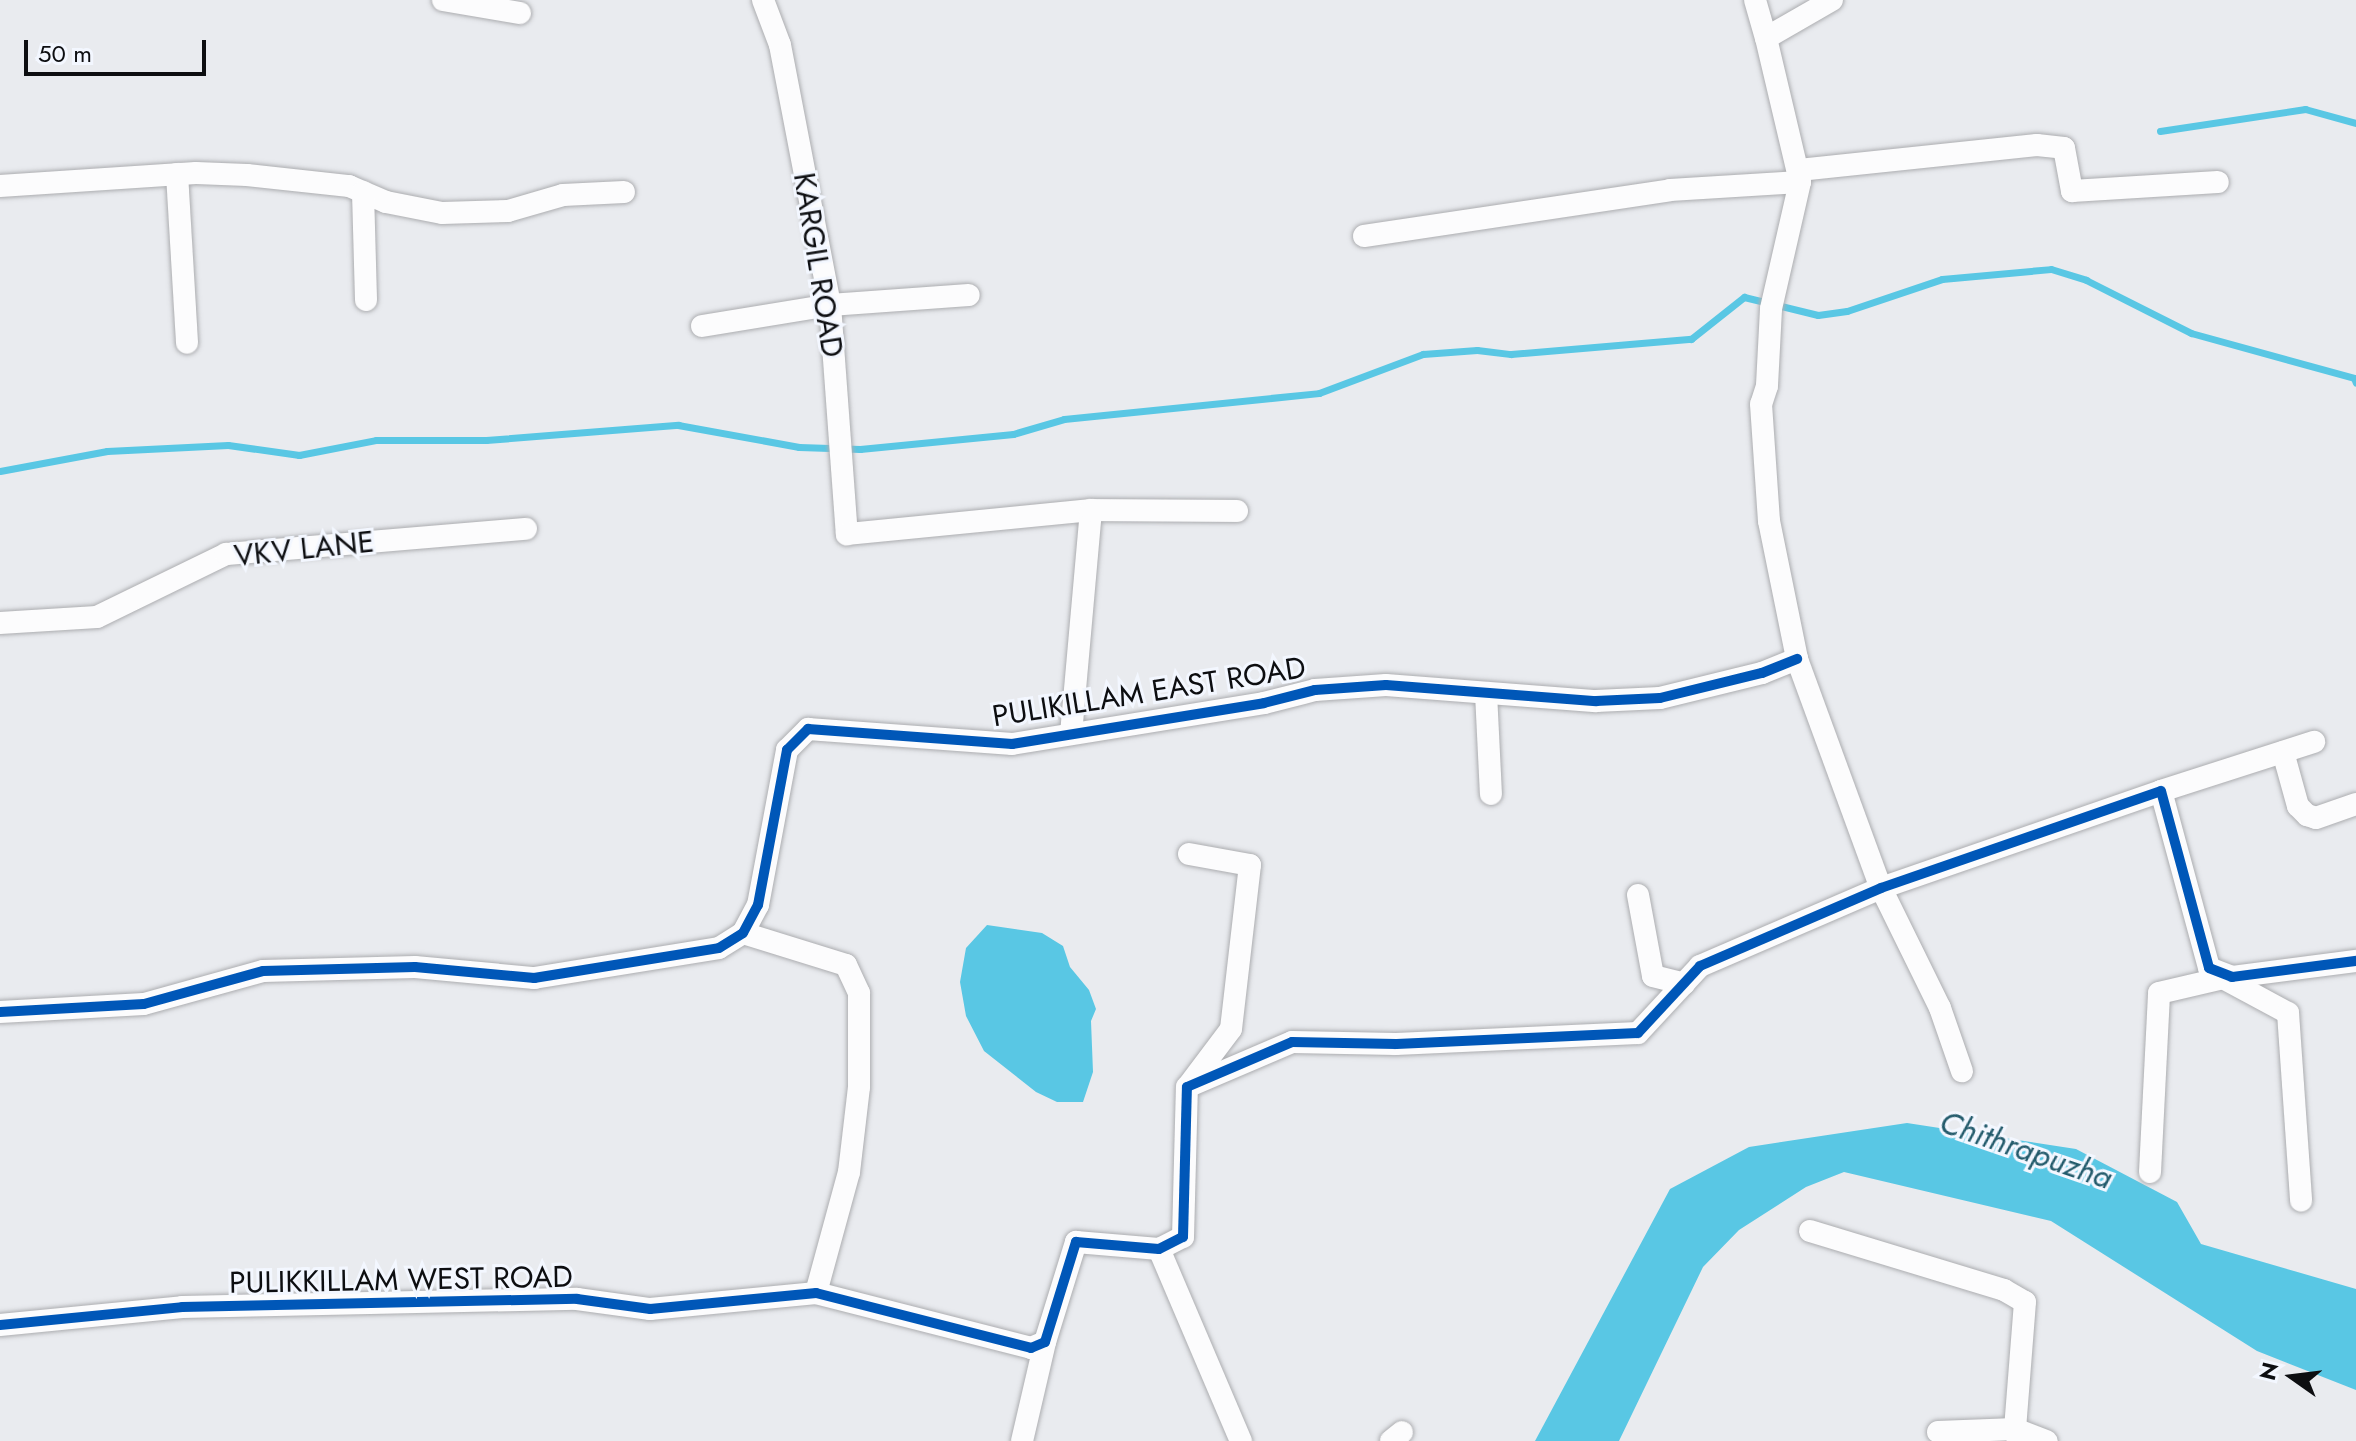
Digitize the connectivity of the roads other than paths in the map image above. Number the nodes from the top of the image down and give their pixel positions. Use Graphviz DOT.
graph roads {
  1 [pos="443,0"];
  2 [pos="763,0"];
  3 [pos="1755,0"];
  4 [pos="1832,0"];
  5 [pos="520,13"];
  6 [pos="1766,38"];
  7 [pos="177,174"];
  8 [pos="1799,176"];
  9 [pos="2218,182"];
  10 [pos="0,186"];
  11 [pos="363,192"];
  12 [pos="624,192"];
  13 [pos="1364,236"];
  14 [pos="969,295"];
  15 [pos="366,300"];
  16 [pos="830,305"];
  17 [pos="702,326"];
  18 [pos="187,343"];
  19 [pos="1091,510"];
  20 [pos="1237,511"];
  21 [pos="526,529"];
  22 [pos="0,623"];
  23 [pos="1797,659"];
  24 [pos="1486,693"];
  25 [pos="1071,732"];
  26 [pos="2314,742"];
  27 [pos="2283,752"];
  28 [pos="2161,791"];
  29 [pos="1491,794"];
  30 [pos="2356,804"];
  31 [pos="1189,854"];
  32 [pos="1881,888"];
  33 [pos="1638,895"];
  34 [pos="743,933"];
  35 [pos="2356,961"];
  36 [pos="2223,978"];
  37 [pos="1684,984"];
  38 [pos="0,1012"];
  39 [pos="1962,1071"];
  40 [pos="1187,1087"];
  41 [pos="2150,1172"];
  42 [pos="2301,1201"];
  43 [pos="1810,1231"];
  44 [pos="1159,1249"];
  45 [pos="816,1293"];
  46 [pos="0,1325"];
  47 [pos="1045,1342"];
  48 [pos="1938,1432"];
  49 [pos="2016,1435"];
  50 [pos="1022,1441"];
  51 [pos="1241,1441"];
  52 [pos="2047,1441"];
  1 -- 5 [label="street"];
  2 -- 16 [label="street, KARGIL ROAD"];
  3 -- 6 [label="street"];
  4 -- 6 [label="street"];
  6 -- 8 [label="street"];
  7 -- 10 [label="street"];
  7 -- 11 [label="street"];
  7 -- 18 [label="street"];
  8 -- 9 [label="street"];
  8 -- 13 [label="street"];
  8 -- 23 [label="street"];
  11 -- 12 [label="street"];
  11 -- 15 [label="street"];
  14 -- 16 [label="street"];
  16 -- 17 [label="street"];
  16 -- 19 [label="street, KARGIL ROAD"];
  19 -- 20 [label="street"];
  19 -- 25 [label="street"];
  21 -- 22 [label="street, VKV LANE"];
  23 -- 24 [label="street, PULIKILLAM EAST ROAD"];
  23 -- 32 [label="street"];
  24 -- 25 [label="street, PULIKILLAM EAST ROAD"];
  24 -- 29 [label="street"];
  25 -- 34 [label="street, PULIKILLAM EAST ROAD"];
  26 -- 27 [label="street"];
  27 -- 28 [label="street"];
  27 -- 30 [label="street"];
  28 -- 32 [label="street"];
  28 -- 36 [label="street"];
  31 -- 40 [label="street"];
  32 -- 37 [label="street"];
  32 -- 39 [label="street"];
  33 -- 37 [label="street"];
  34 -- 38 [label="street"];
  34 -- 45 [label="street"];
  35 -- 36 [label="street"];
  36 -- 41 [label="street"];
  36 -- 42 [label="street"];
  37 -- 40 [label="street"];
  40 -- 44 [label="street"];
  43 -- 49 [label="street"];
  44 -- 47 [label="street"];
  44 -- 51 [label="street"];
  45 -- 46 [label="street, PULIKKILLAM WEST ROAD"];
  45 -- 47 [label="street, PULIKKILLAM WEST ROAD"];
  47 -- 50 [label="street"];
  48 -- 49 [label="street"];
  49 -- 52 [label="street"];
}
